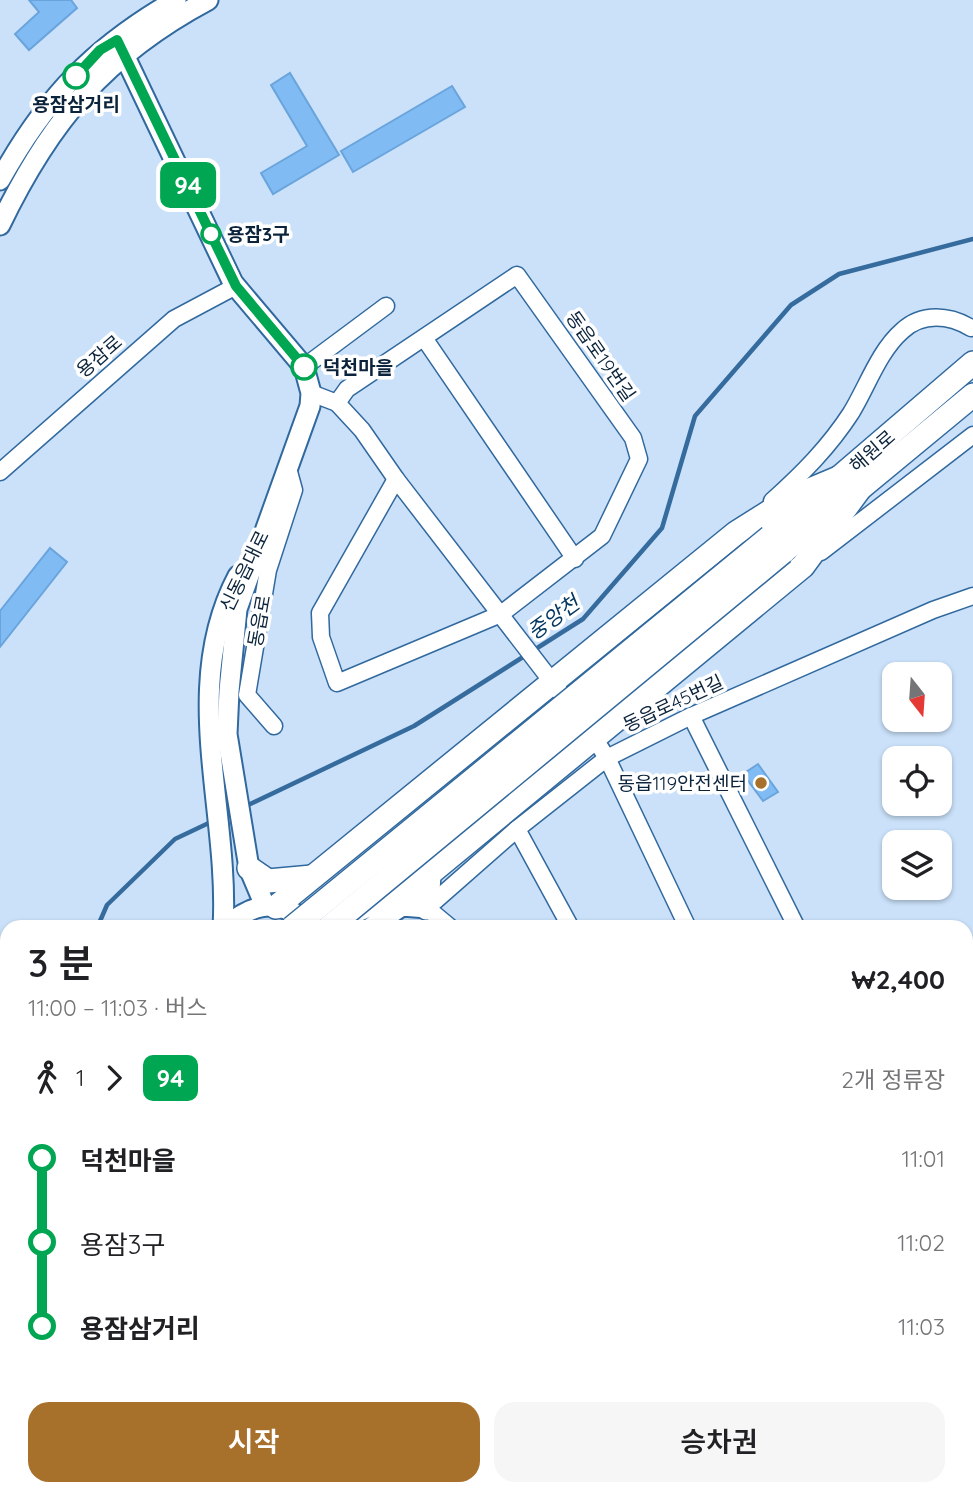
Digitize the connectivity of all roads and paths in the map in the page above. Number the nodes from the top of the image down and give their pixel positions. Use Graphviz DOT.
graph roads {
  1 [pos="176,0"];
  2 [pos="208,0"];
  3 [pos="120,47"];
  4 [pos="0,180"];
  5 [pos="0,225"];
  6 [pos="236,286"];
  7 [pos="386,306"];
  8 [pos="971,328"];
  9 [pos="424,338"];
  10 [pos="973,363"];
  11 [pos="304,367"];
  12 [pos="311,393"];
  13 [pos="973,395"];
  14 [pos="337,402"];
  15 [pos="973,435"];
  16 [pos="288,468"];
  17 [pos="0,472"];
  18 [pos="396,479"];
  19 [pos="852,482"];
  20 [pos="267,523"];
  21 [pos="736,533"];
  22 [pos="776,545"];
  23 [pos="575,559"];
  24 [pos="803,566"];
  25 [pos="973,596"];
  26 [pos="504,618"];
  27 [pos="548,676"];
  28 [pos="691,716"];
  29 [pos="274,726"];
  30 [pos="218,736"];
  31 [pos="601,748"];
  32 [pos="517,829"];
  33 [pos="249,868"];
  34 [pos="429,874"];
  35 [pos="312,877"];
  36 [pos="408,892"];
  37 [pos="271,906"];
  38 [pos="427,908"];
  39 [pos="223,920"];
  40 [pos="234,920"];
  41 [pos="302,920"];
  42 [pos="306,920"];
  43 [pos="337,920"];
  44 [pos="341,920"];
  45 [pos="378,920"];
  46 [pos="379,920"];
  47 [pos="441,920"];
  48 [pos="567,920"];
  49 [pos="684,920"];
  50 [pos="793,920"];
  1 -- 3 [label="main road"];
  2 -- 3 [label="main road"];
  3 -- 4 [label="main road"];
  3 -- 5 [label="main road"];
  3 -- 6 [label="main road, 동읍로"];
  6 -- 11 [label="main road, 동읍로"];
  6 -- 17 [label="street, 용잠로"];
  7 -- 11 [label="street"];
  8 -- 21 [label="street"];
  9 -- 14 [label="street, 동읍로19번길"];
  9 -- 23 [label="street"];
  9 -- 23 [label="street, 동읍로19번길"];
  10 -- 19 [label="highway, 해원로"];
  11 -- 12 [label="main road, 동읍로"];
  12 -- 14 [label="street"];
  12 -- 16 [label="main road, 동읍로"];
  13 -- 19 [label="highway, 해원로"];
  14 -- 18 [label="street"];
  15 -- 24 [label="street"];
  16 -- 20 [label="main road, 동읍로"];
  16 -- 29 [label="street, 동읍로"];
  18 -- 26 [label="street"];
  18 -- 26 [label="street, 동읍로19번길"];
  19 -- 21 [label="highway"];
  19 -- 22 [label="highway, 해원로"];
  19 -- 24 [label="highway"];
  20 -- 30 [label="main road, 신동읍대로"];
  21 -- 27 [label="highway"];
  22 -- 41 [label="highway, bridge"];
  22 -- 43 [label="highway, bridge"];
  23 -- 26 [label="street, 동읍로19번길"];
  24 -- 31 [label="highway"];
  25 -- 28 [label="street, 동읍로45번길"];
  26 -- 27 [label="street"];
  27 -- 31 [label="street"];
  27 -- 35 [label="highway"];
  28 -- 31 [label="street, 동읍로45번길"];
  28 -- 50 [label="street"];
  30 -- 33 [label="main road, 신동읍대로"];
  30 -- 39 [label="main road, 신동읍대로"];
  31 -- 32 [label="street, 동읍로45번길"];
  31 -- 34 [label="highway"];
  31 -- 49 [label="street"];
  32 -- 38 [label="street, 동읍로45번길"];
  32 -- 48 [label="street"];
  33 -- 35 [label="highway"];
  33 -- 37 [label="main road, 신동읍대로"];
  34 -- 36 [label="highway"];
  34 -- 38 [label="highway"];
  35 -- 37 [label="highway"];
  36 -- 38 [label="main road"];
  36 -- 44 [label="main road"];
  36 -- 45 [label="highway"];
  37 -- 40 [label="main road"];
  37 -- 42 [label="main road"];
  38 -- 46 [label="main road"];
  38 -- 47 [label="street"];
}
